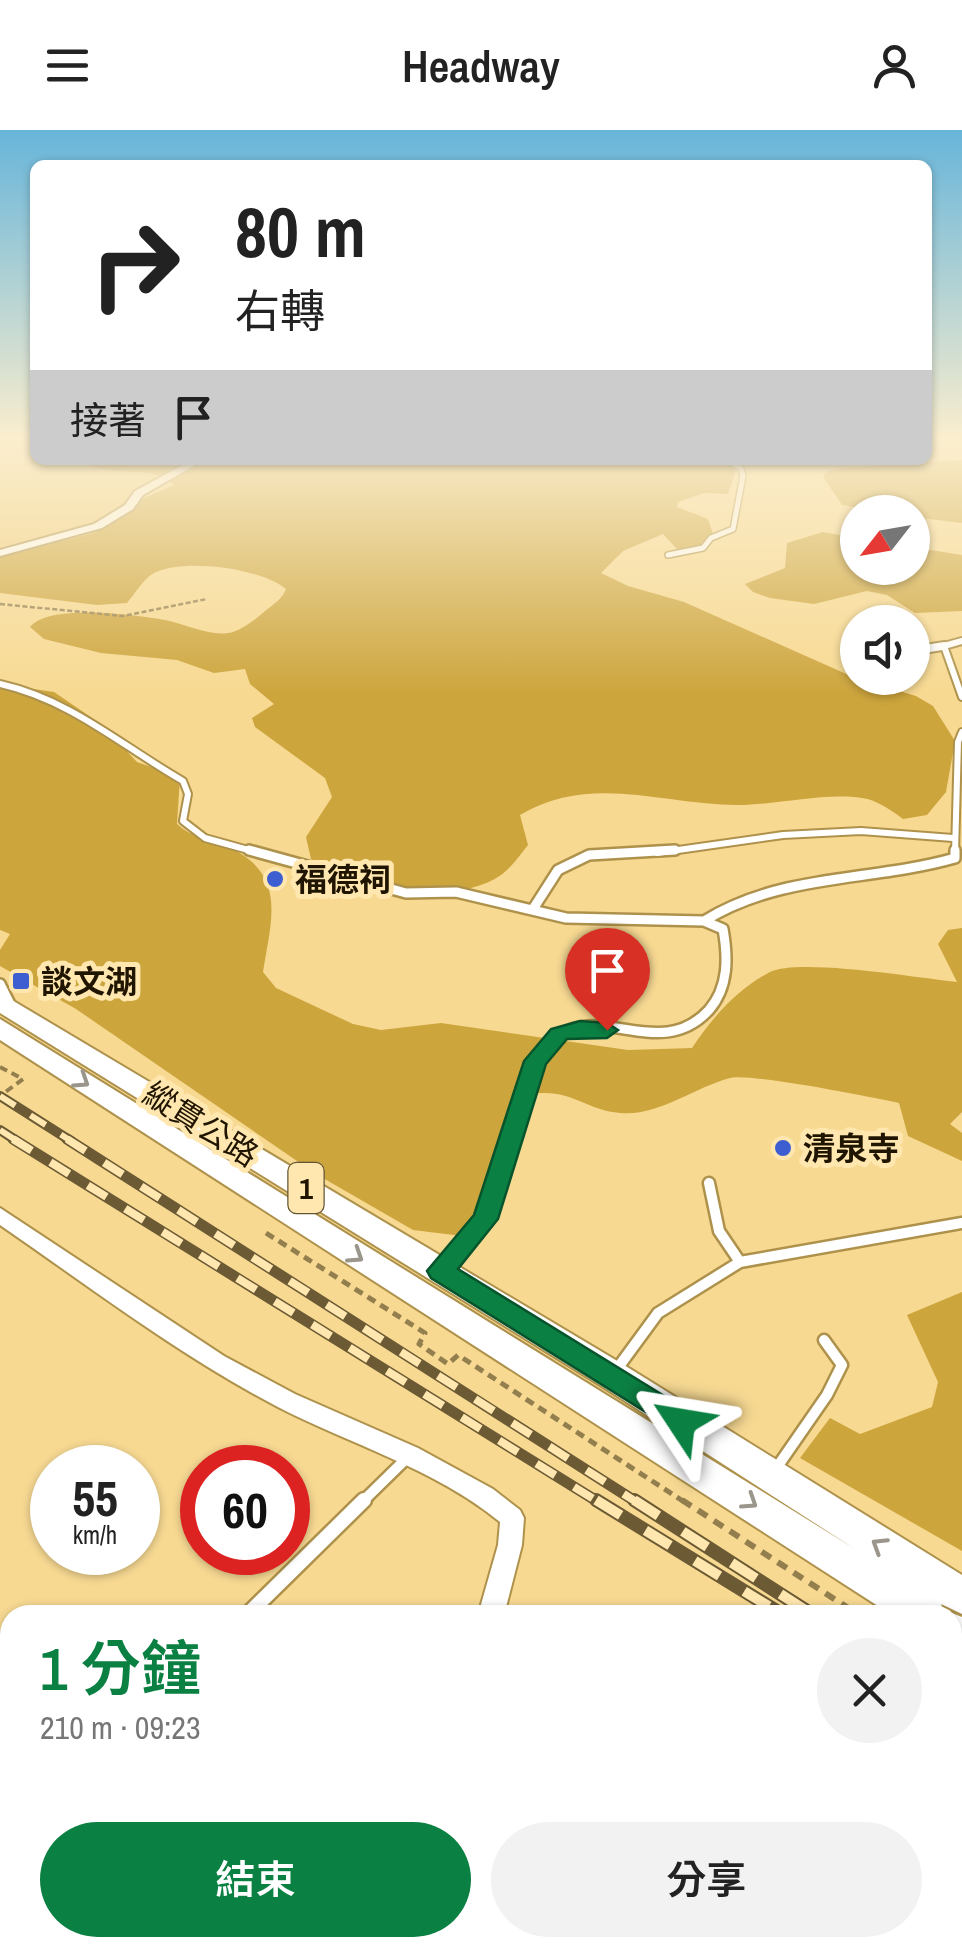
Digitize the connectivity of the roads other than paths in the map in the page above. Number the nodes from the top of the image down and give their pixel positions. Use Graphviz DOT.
graph roads {
  1 [pos="101,524"];
  2 [pos="733,524"];
  3 [pos="0,553"];
  4 [pos="668,555"];
  5 [pos="962,641"];
  6 [pos="944,646"];
  7 [pos="930,648"];
  8 [pos="0,684"];
  9 [pos="962,697"];
  10 [pos="962,732"];
  11 [pos="953,838"];
  12 [pos="533,909"];
  13 [pos="704,922"];
  14 [pos="3,1005"];
  15 [pos="709,1184"];
  16 [pos="0,1215"];
  17 [pos="962,1223"];
  18 [pos="740,1262"];
  19 [pos="440,1271"];
  20 [pos="824,1340"];
  21 [pos="602,1388"];
  22 [pos="410,1455"];
  23 [pos="770,1477"];
  24 [pos="962,1596"];
  25 [pos="258,1605"];
  26 [pos="494,1605"];
  27 [pos="912,1605"];
  1 -- 3 [label="street"];
  2 -- 4 [label="lane"];
  5 -- 6 [label="lane"];
  6 -- 7 [label="street"];
  6 -- 9 [label="lane"];
  8 -- 12 [label="lane"];
  10 -- 11 [label="lane"];
  11 -- 12 [label="lane"];
  11 -- 13 [label="lane"];
  12 -- 13 [label="lane"];
  13 -- 19 [label="lane"];
  14 -- 19 [label="main road, 縱貫公路 / 1"];
  14 -- 21 [label="main road, 縱貫公路 / 1, one-way"];
  15 -- 18 [label="lane"];
  16 -- 22 [label="street"];
  17 -- 18 [label="lane"];
  18 -- 21 [label="lane"];
  19 -- 21 [label="main road, 縱貫公路 / 1"];
  20 -- 23 [label="lane"];
  21 -- 23 [label="main road, 縱貫公路 / 1"];
  21 -- 27 [label="main road, 縱貫公路 / 1, one-way"];
  22 -- 25 [label="lane"];
  22 -- 26 [label="street"];
  24 -- 23 [label="main road, 縱貫公路 / 1, one-way"];
}
